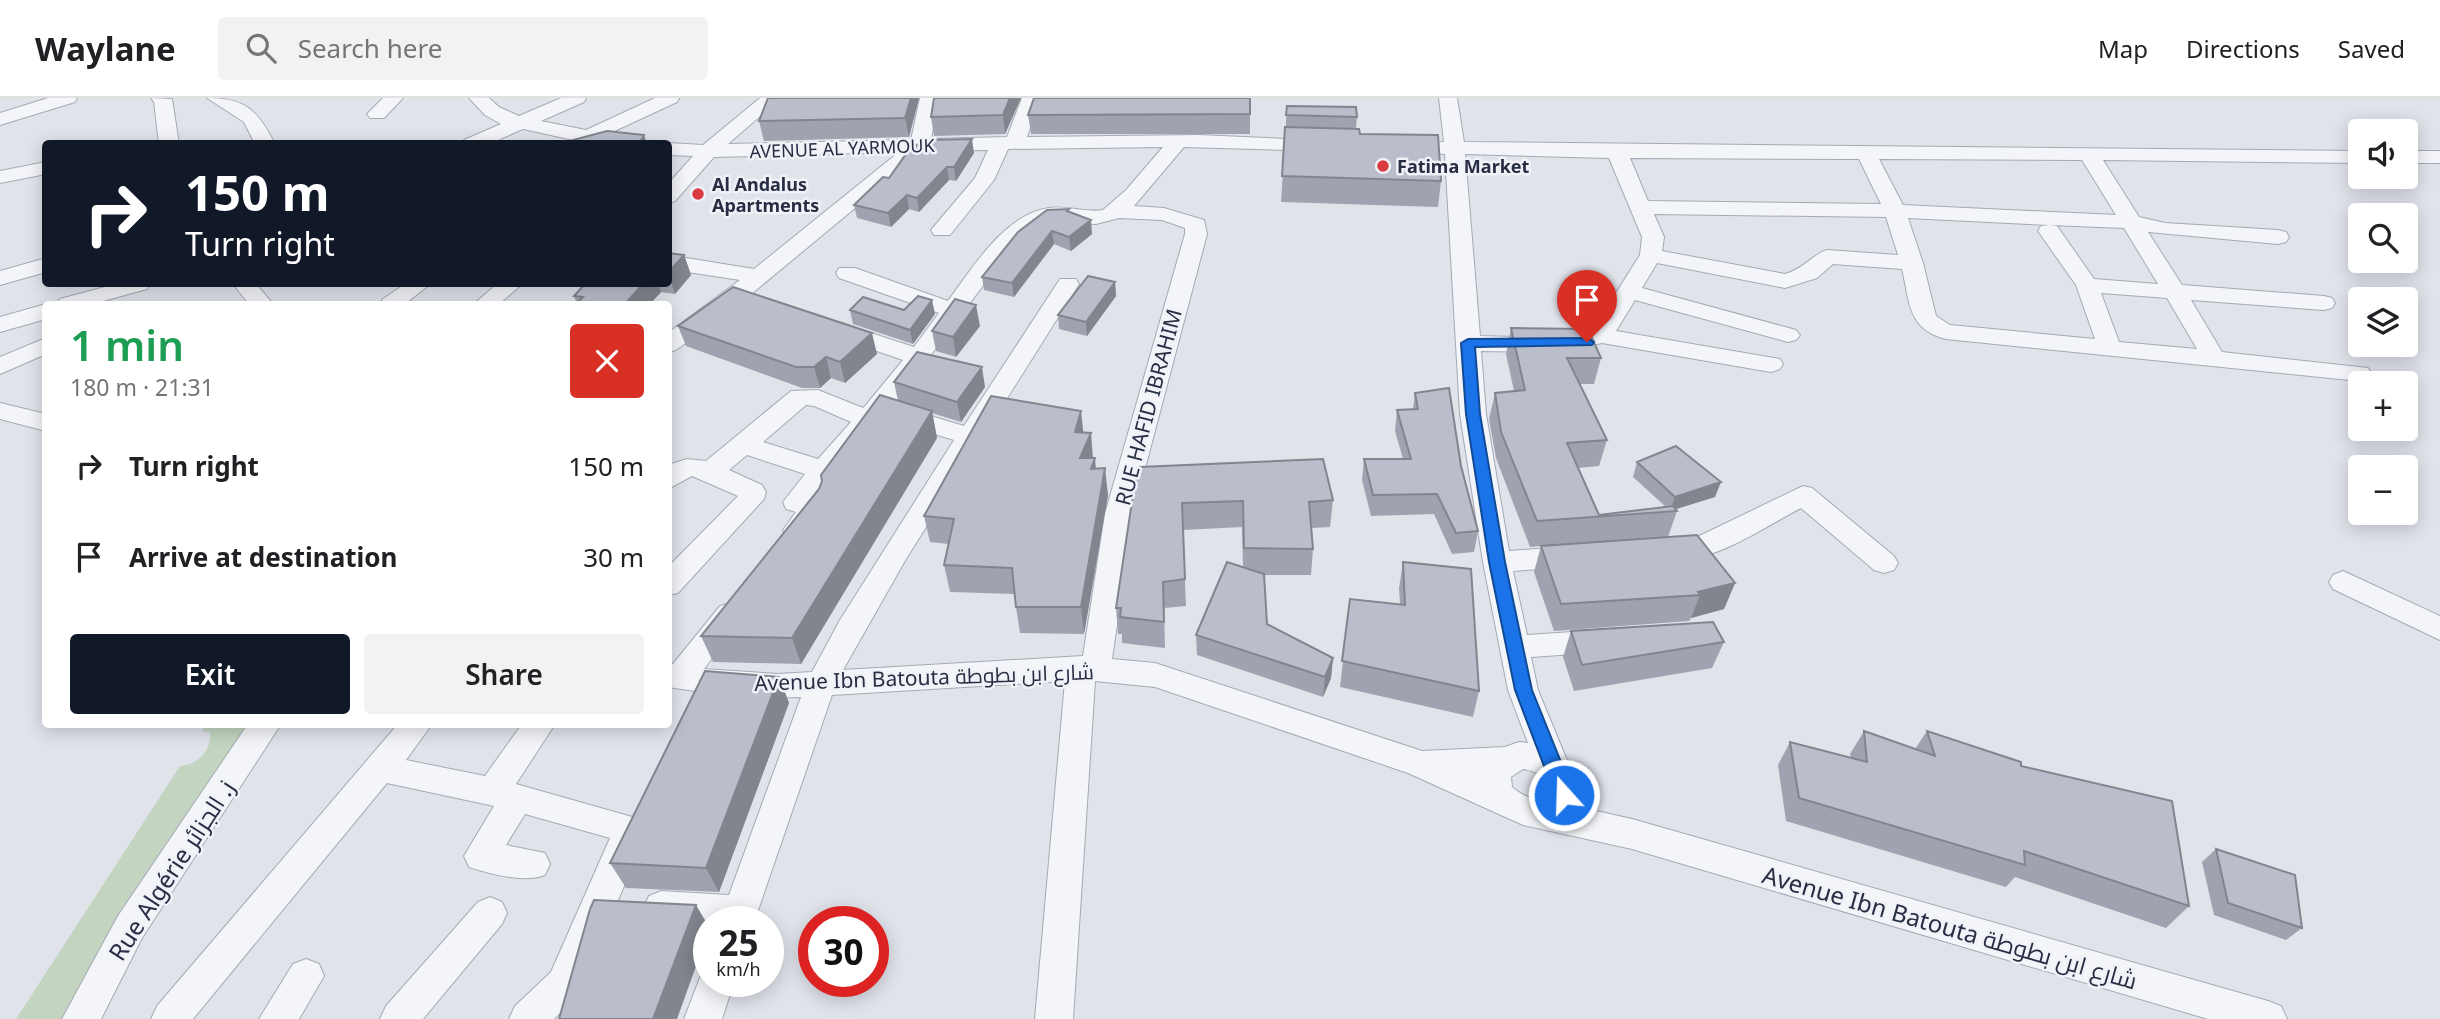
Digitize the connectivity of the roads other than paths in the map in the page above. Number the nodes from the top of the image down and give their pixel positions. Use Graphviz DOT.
graph roads {
  1 [pos="6,98"];
  2 [pos="68,98"];
  3 [pos="160,98"];
  4 [pos="216,98"];
  5 [pos="258,98"];
  6 [pos="394,98"];
  7 [pos="478,98"];
  8 [pos="577,98"];
  9 [pos="670,98"];
  10 [pos="772,98"];
  11 [pos="929,98"];
  12 [pos="1031,98"];
  13 [pos="1448,98"];
  14 [pos="0,100"];
  15 [pos="234,108"];
  16 [pos="377,114"];
  17 [pos="0,119"];
  18 [pos="521,123"];
  19 [pos="587,136"];
  20 [pos="168,140"];
  21 [pos="263,140"];
  22 [pos="481,140"];
  23 [pos="606,140"];
  24 [pos="1178,142"];
  25 [pos="1007,144"];
  26 [pos="920,145"];
  27 [pos="1347,145"];
  28 [pos="1388,146"];
  29 [pos="1455,148"];
  30 [pos="672,149"];
  31 [pos="708,151"];
  32 [pos="1617,152"];
  33 [pos="1866,153"];
  34 [pos="2089,155"];
  35 [pos="2348,157"];
  36 [pos="2418,157"];
  37 [pos="2440,158"];
  38 [pos="42,169"];
  39 [pos="0,177"];
  40 [pos="672,192"];
  41 [pos="1640,206"];
  42 [pos="1895,211"];
  43 [pos="1117,212"];
  44 [pos="2129,222"];
  45 [pos="942,230"];
  46 [pos="2049,231"];
  47 [pos="2278,237"];
  48 [pos="1651,255"];
  49 [pos="672,263"];
  50 [pos="1912,263"];
  51 [pos="42,266"];
  52 [pos="846,273"];
  53 [pos="756,276"];
  54 [pos="0,278"];
  55 [pos="1068,284"];
  56 [pos="2087,285"];
  57 [pos="128,287"];
  58 [pos="415,287"];
  59 [pos="507,287"];
  60 [pos="1629,291"];
  61 [pos="2177,291"];
  62 [pos="103,294"];
  63 [pos="736,295"];
  64 [pos="78,301"];
  65 [pos="395,301"];
  66 [pos="489,301"];
  67 [pos="2324,303"];
  68 [pos="762,304"];
  69 [pos="953,310"];
  70 [pos="42,312"];
  71 [pos="814,321"];
  72 [pos="0,325"];
  73 [pos="1787,335"];
  74 [pos="1601,336"];
  75 [pos="672,342"];
  76 [pos="1468,343"];
  77 [pos="42,347"];
  78 [pos="2110,349"];
  79 [pos="919,357"];
  80 [pos="2215,360"];
  81 [pos="1770,364"];
  82 [pos="0,366"];
  83 [pos="2348,372"];
  84 [pos="0,411"];
  85 [pos="871,413"];
  86 [pos="42,423"];
  87 [pos="969,436"];
  88 [pos="741,444"];
  89 [pos="823,470"];
  90 [pos="710,472"];
  91 [pos="672,476"];
  92 [pos="781,550"];
  93 [pos="1646,552"];
  94 [pos="1606,555"];
  95 [pos="1497,562"];
  96 [pos="1884,563"];
  97 [pos="672,581"];
  98 [pos="2343,582"];
  99 [pos="747,592"];
  100 [pos="2440,629"];
  101 [pos="1625,639"];
  102 [pos="1514,647"];
  103 [pos="1089,669"];
  104 [pos="821,683"];
  105 [pos="687,685"];
  106 [pos="1523,690"];
  107 [pos="263,728"];
  108 [pos="414,728"];
  109 [pos="538,728"];
  110 [pos="1511,757"];
  111 [pos="1419,763"];
  112 [pos="381,768"];
  113 [pos="1552,791"];
  114 [pos="505,795"];
  115 [pos="1505,802"];
  116 [pos="533,864"];
  117 [pos="598,905"];
  118 [pos="743,906"];
  119 [pos="693,912"];
  120 [pos="490,913"];
  121 [pos="306,976"];
  122 [pos="711,997"];
  123 [pos="81,1019"];
  124 [pos="170,1019"];
  125 [pos="278,1019"];
  126 [pos="399,1019"];
  127 [pos="528,1019"];
  128 [pos="703,1019"];
  129 [pos="1054,1019"];
  130 [pos="2268,1019"];
  1 -- 14 [label="street"];
  2 -- 17 [label="street"];
  3 -- 20 [label="street"];
  4 -- 15 [label="street"];
  5 -- 15 [label="street"];
  6 -- 16 [label="street"];
  7 -- 18 [label="street"];
  8 -- 18 [label="street"];
  9 -- 19 [label="street"];
  10 -- 31 [label="street"];
  11 -- 26 [label="street"];
  12 -- 25 [label="street"];
  13 -- 29 [label="street"];
  15 -- 21 [label="street"];
  18 -- 19 [label="street"];
  18 -- 22 [label="street"];
  19 -- 23 [label="street"];
  24 -- 25 [label="street, AVENUE AL YARMOUK"];
  24 -- 27 [label="street, AVENUE AL YARMOUK"];
  24 -- 43 [label="street"];
  25 -- 26 [label="street, AVENUE AL YARMOUK"];
  25 -- 45 [label="street"];
  26 -- 31 [label="street, AVENUE AL YARMOUK"];
  26 -- 53 [label="street"];
  28 -- 29 [label="street"];
  29 -- 32 [label="street"];
  29 -- 76 [label="street"];
  30 -- 31 [label="street, AVENUE AL YARMOUK"];
  31 -- 40 [label="street"];
  32 -- 33 [label="street"];
  32 -- 41 [label="street"];
  33 -- 34 [label="street"];
  33 -- 42 [label="street"];
  34 -- 35 [label="street"];
  34 -- 44 [label="street"];
  36 -- 37 [label="street"];
  38 -- 39 [label="street"];
  41 -- 42 [label="street"];
  41 -- 48 [label="street"];
  42 -- 44 [label="street"];
  42 -- 50 [label="street"];
  43 -- 69 [label="street"];
  43 -- 103 [label="street, RUE HAFID IBRAHIM"];
  44 -- 47 [label="street"];
  44 -- 61 [label="street"];
  46 -- 56 [label="street"];
  48 -- 50 [label="street"];
  48 -- 60 [label="street"];
  49 -- 53 [label="street"];
  50 -- 78 [label="street"];
  51 -- 54 [label="street"];
  52 -- 69 [label="street"];
  53 -- 63 [label="street"];
  55 -- 87 [label="street"];
  56 -- 61 [label="street"];
  56 -- 78 [label="street"];
  57 -- 62 [label="street"];
  58 -- 65 [label="street"];
  59 -- 66 [label="street"];
  60 -- 73 [label="street"];
  60 -- 74 [label="street"];
  61 -- 67 [label="street"];
  61 -- 80 [label="street"];
  62 -- 64 [label="street"];
  63 -- 68 [label="street"];
  63 -- 75 [label="street"];
  69 -- 79 [label="street"];
  70 -- 72 [label="street"];
  71 -- 79 [label="street"];
  74 -- 76 [label="street"];
  74 -- 81 [label="street"];
  76 -- 95 [label="street"];
  77 -- 82 [label="street"];
  78 -- 80 [label="street"];
  79 -- 85 [label="street"];
  80 -- 83 [label="street"];
  84 -- 86 [label="street"];
  85 -- 87 [label="street"];
  85 -- 88 [label="street"];
  85 -- 89 [label="street"];
  87 -- 104 [label="street"];
  88 -- 89 [label="street"];
  88 -- 90 [label="street"];
  89 -- 92 [label="street"];
  90 -- 91 [label="street"];
  90 -- 97 [label="street"];
  93 -- 96 [label="street"];
  94 -- 95 [label="street"];
  95 -- 102 [label="street"];
  98 -- 100 [label="street"];
  99 -- 105 [label="street"];
  101 -- 102 [label="street"];
  102 -- 106 [label="street"];
  103 -- 104 [label="street, Avenue Ibn Batouta شارع ابن بطوطة"];
  103 -- 111 [label="street, Avenue Ibn Batouta شارع ابن بطوطة"];
  103 -- 129 [label="street"];
  104 -- 105 [label="street, Avenue Ibn Batouta شارع ابن بطوطة"];
  104 -- 118 [label="street"];
  106 -- 110 [label="street"];
  106 -- 113 [label="street"];
  107 -- 123 [label="street, Rue Algérie ز. الجزائر"];
  108 -- 112 [label="street"];
  109 -- 114 [label="street"];
  110 -- 111 [label="street, Avenue Ibn Batouta شارع ابن بطوطة"];
  110 -- 113 [label="street"];
  110 -- 115 [label="street"];
  111 -- 115 [label="street, Avenue Ibn Batouta شارع ابن بطوطة"];
  112 -- 114 [label="street"];
  112 -- 124 [label="street"];
  113 -- 115 [label="street"];
  113 -- 130 [label="street, Avenue Ibn Batouta شارع ابن بطوطة"];
  114 -- 116 [label="street"];
  114 -- 117 [label="street"];
  117 -- 119 [label="street"];
  117 -- 127 [label="street"];
  120 -- 126 [label="street"];
  121 -- 125 [label="street"];
  122 -- 128 [label="street"];
}
